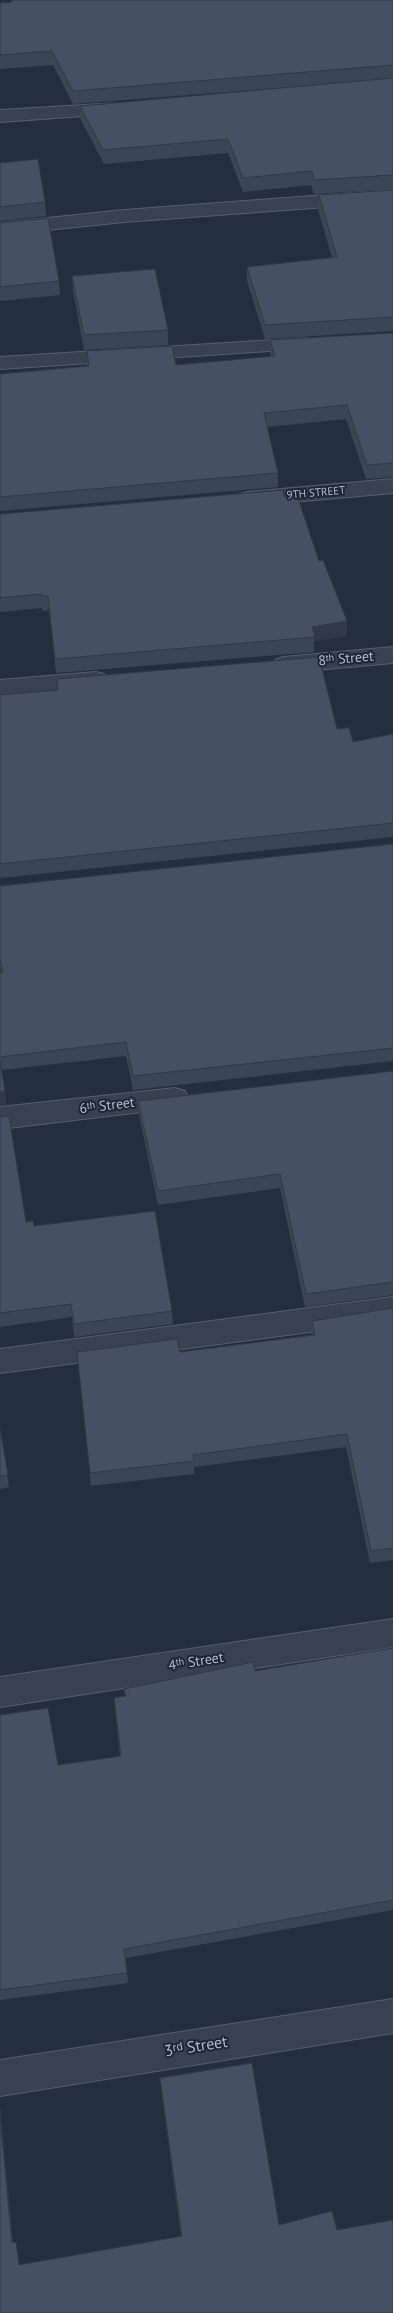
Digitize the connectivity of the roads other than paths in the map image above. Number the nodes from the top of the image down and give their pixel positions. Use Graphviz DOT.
graph roads {
  1 [pos="137,107"];
  2 [pos="0,116"];
  3 [pos="393,196"];
  4 [pos="0,229"];
  5 [pos="324,343"];
  6 [pos="0,363"];
  7 [pos="393,486"];
  8 [pos="224,501"];
  9 [pos="393,655"];
  10 [pos="265,666"];
  11 [pos="117,678"];
  12 [pos="0,688"];
  13 [pos="196,1096"];
  14 [pos="0,1118"];
  15 [pos="393,1309"];
  16 [pos="0,1361"];
  17 [pos="393,1634"];
  18 [pos="0,1692"];
  19 [pos="393,2016"];
  20 [pos="0,2078"];
  1 -- 2 [label="street"];
  3 -- 4 [label="street"];
  5 -- 6 [label="street"];
  7 -- 8 [label="street, 9TH STREET"];
  9 -- 10 [label="street, 8ᵗʰ Street"];
  11 -- 12 [label="street"];
  13 -- 14 [label="street, 6ᵗʰ Street"];
  15 -- 16 [label="street"];
  17 -- 18 [label="street, 4ᵗʰ Street"];
  19 -- 20 [label="street, 3ʳᵈ Street"];
}
